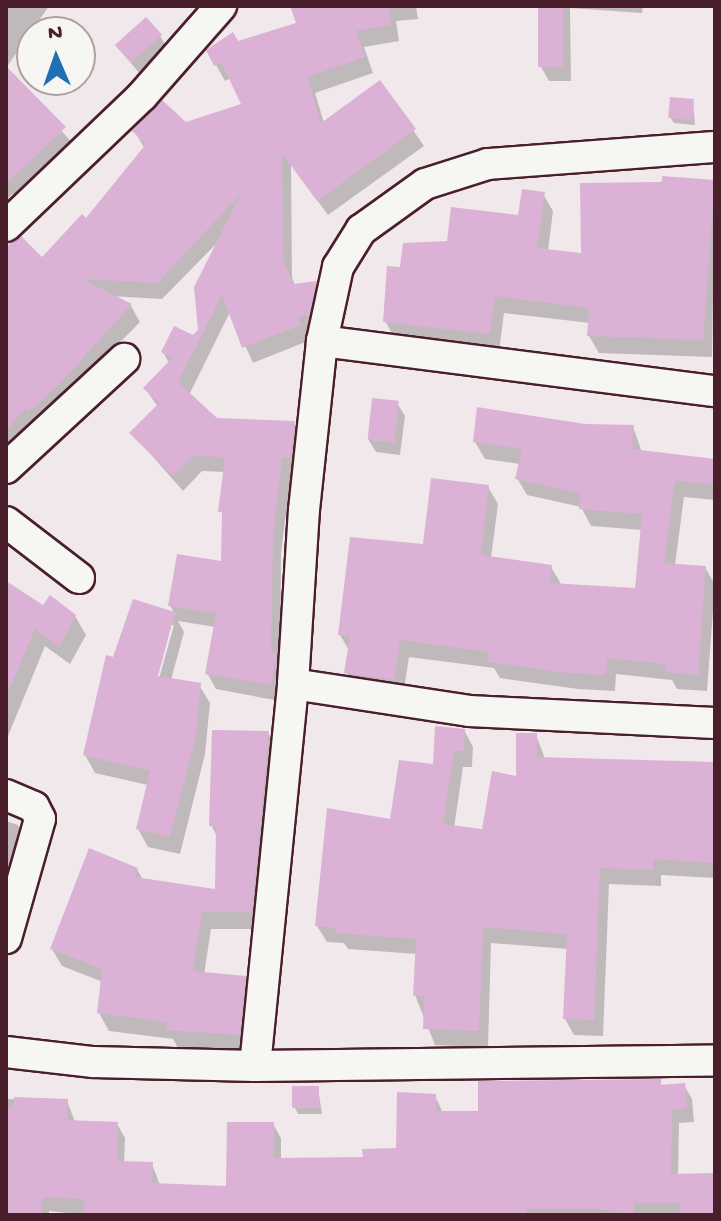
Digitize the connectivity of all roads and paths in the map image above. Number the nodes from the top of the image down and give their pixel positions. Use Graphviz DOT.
graph roads {
  1 [pos="221,6"];
  2 [pos="715,147"];
  3 [pos="6,226"];
  4 [pos="322,341"];
  5 [pos="124,359"];
  6 [pos="715,391"];
  7 [pos="6,468"];
  8 [pos="6,522"];
  9 [pos="79,578"];
  10 [pos="293,684"];
  11 [pos="715,723"];
  12 [pos="6,795"];
  13 [pos="6,938"];
  14 [pos="6,1052"];
  15 [pos="715,1060"];
  16 [pos="255,1066"];
  1 -- 3 [label="street"];
  2 -- 4 [label="street"];
  4 -- 6 [label="street"];
  4 -- 10 [label="street"];
  5 -- 7 [label="street"];
  8 -- 9 [label="street"];
  10 -- 11 [label="street"];
  10 -- 16 [label="street"];
  12 -- 13 [label="street"];
  14 -- 16 [label="street"];
  15 -- 16 [label="street"];
}
